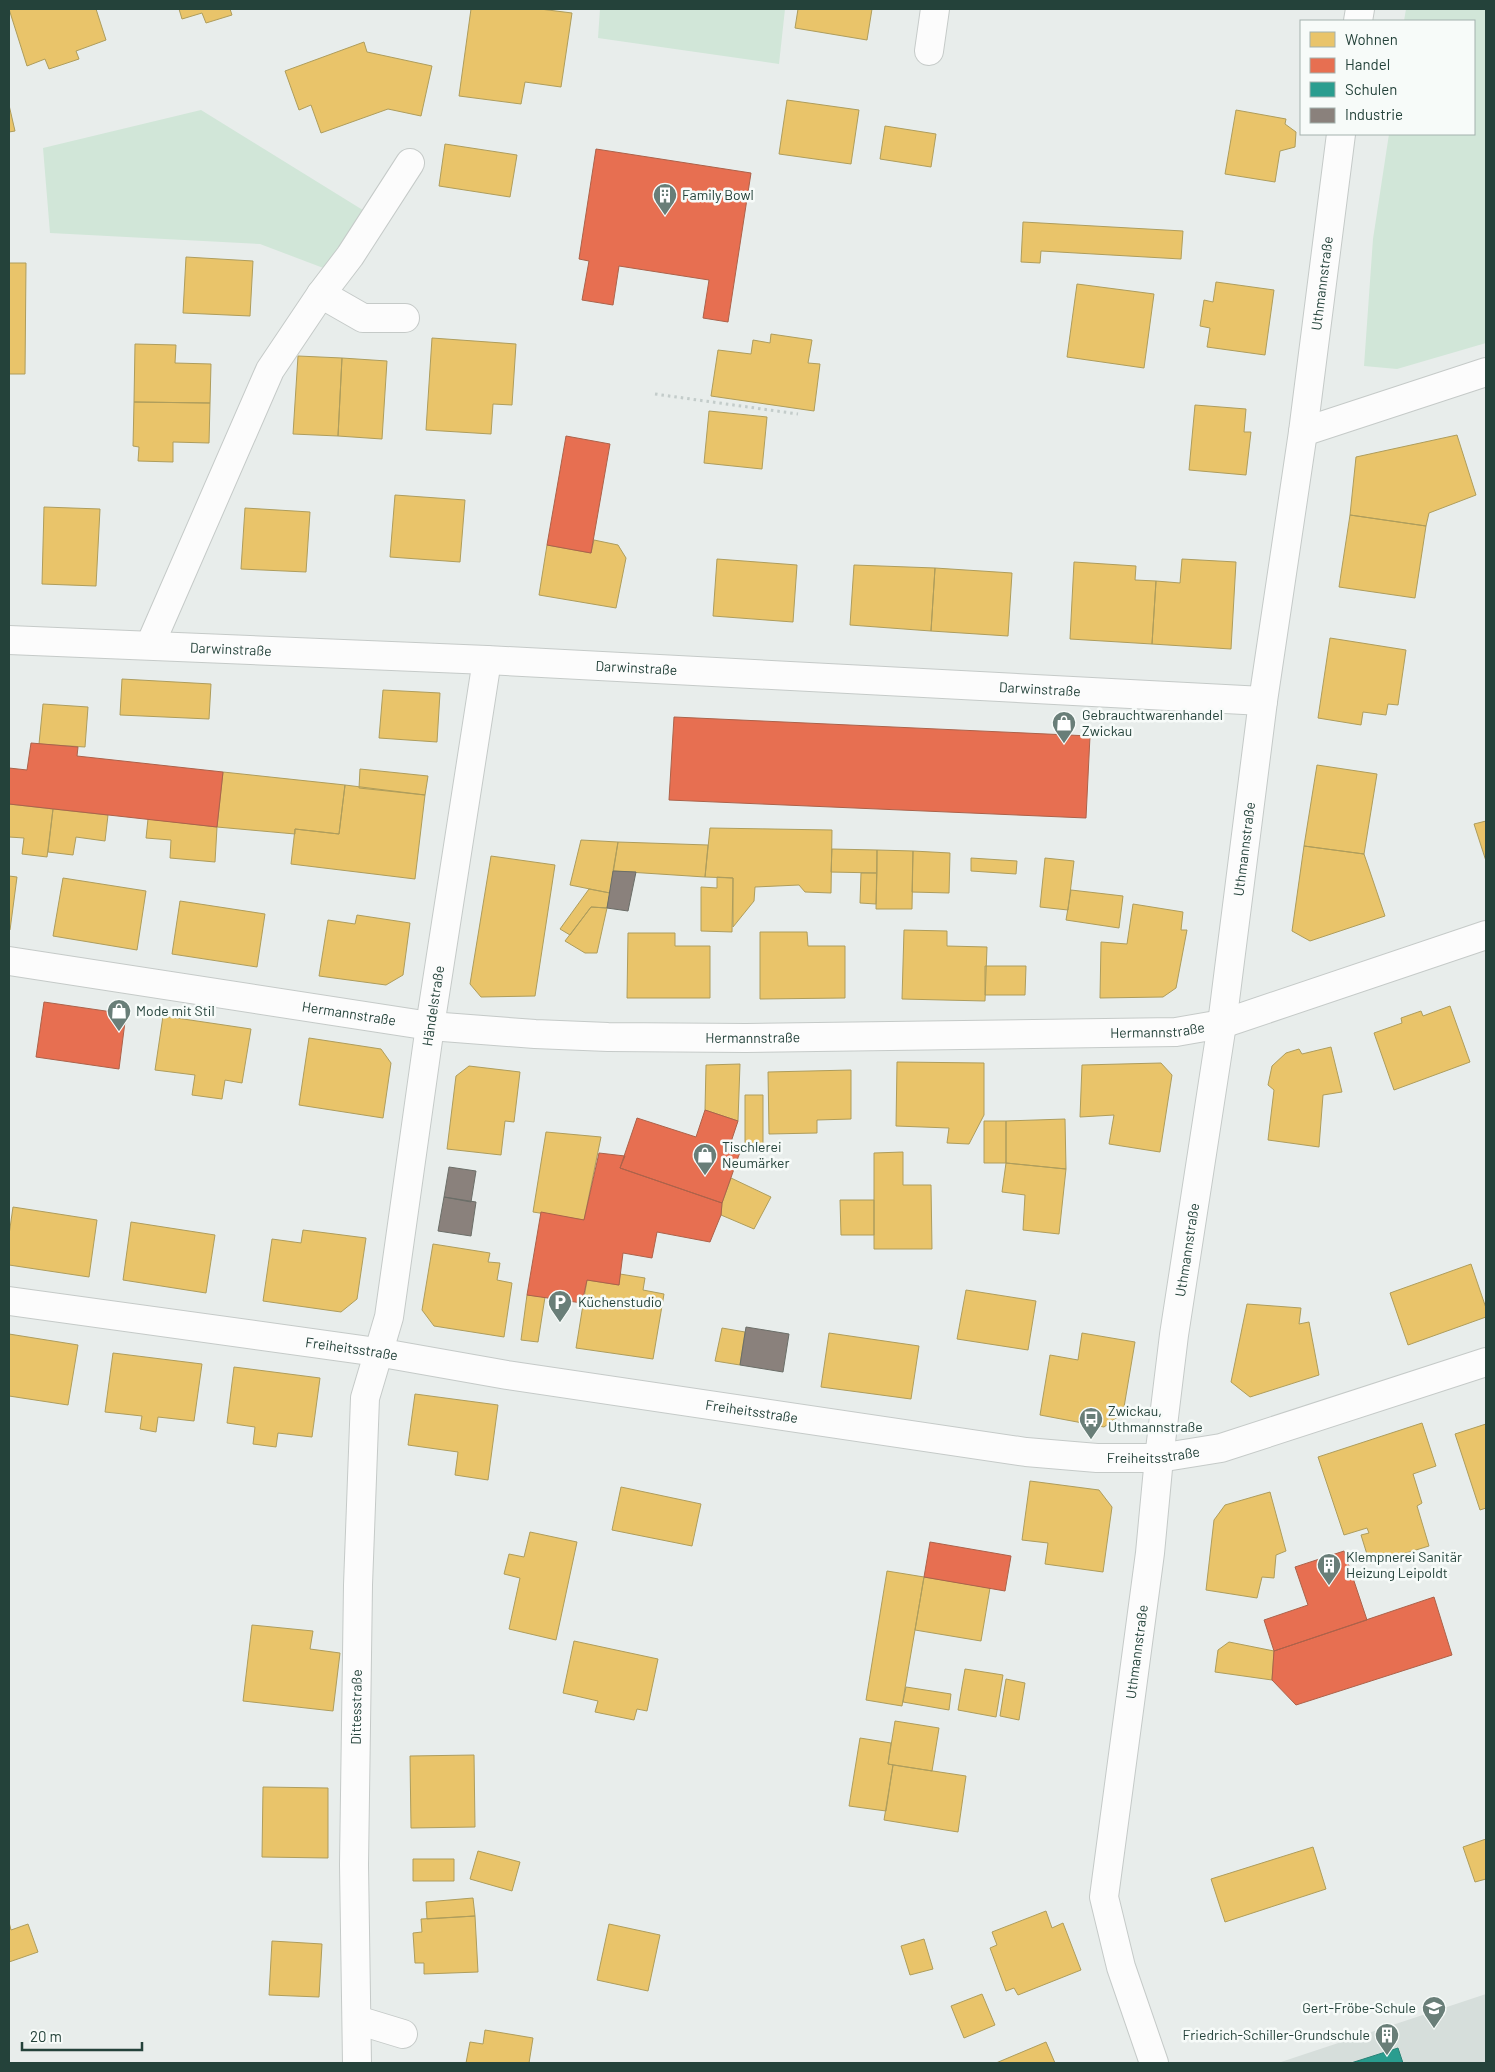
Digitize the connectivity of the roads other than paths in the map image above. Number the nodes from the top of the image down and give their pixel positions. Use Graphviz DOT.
graph roads {
  1 [pos="935,9"];
  2 [pos="929,50"];
  3 [pos="1341,135"];
  4 [pos="410,163"];
  5 [pos="321,294"];
  6 [pos="405,318"];
  7 [pos="1486,372"];
  8 [pos="1303,432"];
  9 [pos="9,640"];
  10 [pos="150,645"];
  11 [pos="487,660"];
  12 [pos="1263,701"];
  13 [pos="1486,936"];
  14 [pos="9,960"];
  15 [pos="1222,1024"];
  16 [pos="430,1026"];
  17 [pos="9,1301"];
  18 [pos="377,1352"];
  19 [pos="1486,1362"];
  20 [pos="1159,1458"];
  21 [pos="357,2020"];
  22 [pos="403,2034"];
  23 [pos="357,2063"];
  24 [pos="1154,2063"];
  1 -- 2 [label="street"];
  3 -- 8 [label="street, Uthmannstraße"];
  4 -- 5 [label="street"];
  5 -- 6 [label="street"];
  5 -- 10 [label="street"];
  7 -- 8 [label="street"];
  8 -- 12 [label="street, Uthmannstraße"];
  9 -- 10 [label="street, Darwinstraße"];
  10 -- 11 [label="street, Darwinstraße"];
  11 -- 12 [label="street, Darwinstraße"];
  11 -- 16 [label="street, Händelstraße"];
  12 -- 15 [label="street, Uthmannstraße"];
  13 -- 15 [label="street, Hermannstraße"];
  14 -- 16 [label="street, Hermannstraße"];
  15 -- 16 [label="street, Hermannstraße"];
  15 -- 20 [label="street, Uthmannstraße"];
  16 -- 18 [label="street, Händelstraße"];
  17 -- 18 [label="street, Freiheitsstraße"];
  18 -- 20 [label="street, Freiheitsstraße"];
  18 -- 21 [label="street, Dittesstraße"];
  19 -- 20 [label="street, Freiheitsstraße"];
  20 -- 24 [label="street, Uthmannstraße"];
  21 -- 22 [label="street"];
  21 -- 23 [label="street, Dittesstraße"];
}
